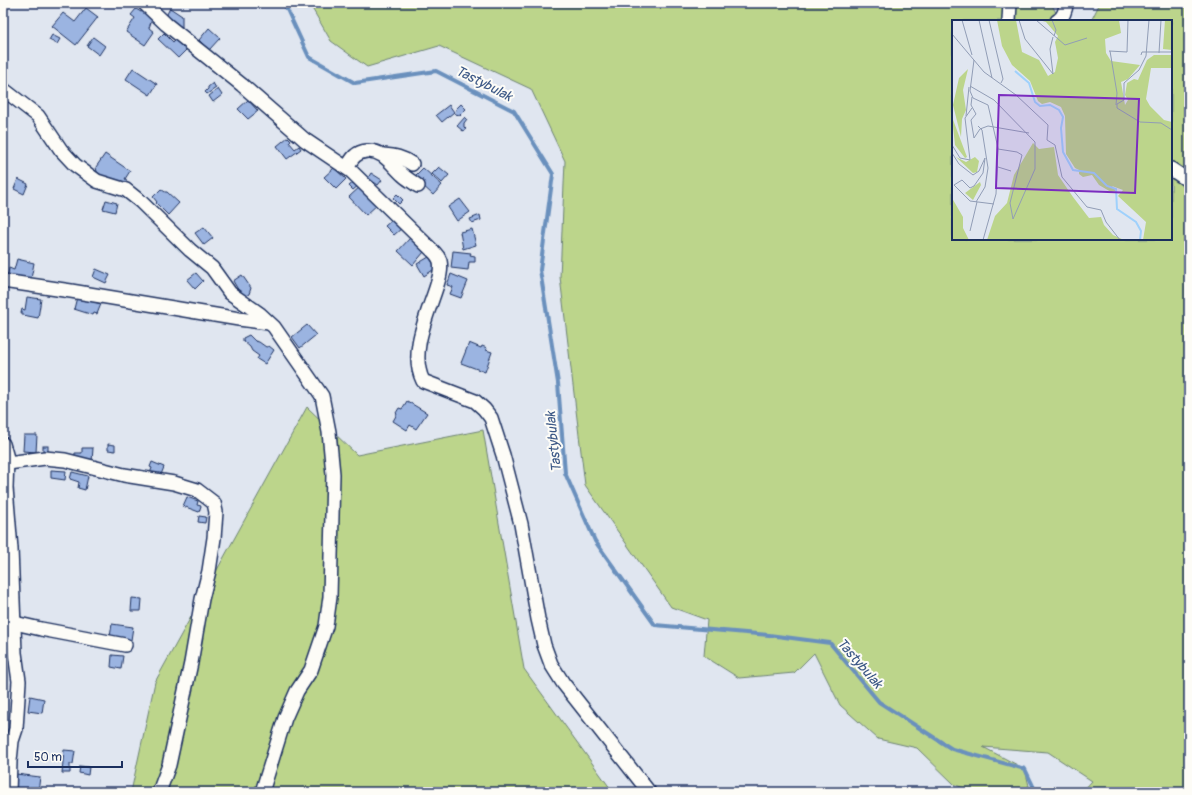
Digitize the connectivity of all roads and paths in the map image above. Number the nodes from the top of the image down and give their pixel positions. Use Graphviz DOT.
graph roads {
  1 [pos="144,3"];
  2 [pos="1010,3"];
  3 [pos="1066,3"];
  4 [pos="1009,20"];
  5 [pos="1059,20"];
  6 [pos="3,89"];
  7 [pos="383,155"];
  8 [pos="412,164"];
  9 [pos="348,168"];
  10 [pos="1172,170"];
  11 [pos="1189,181"];
  12 [pos="418,186"];
  13 [pos="3,281"];
  14 [pos="269,323"];
  15 [pos="3,444"];
  16 [pos="8,463"];
  17 [pos="5,486"];
  18 [pos="14,622"];
  19 [pos="125,645"];
  20 [pos="10,792"];
  21 [pos="158,792"];
  22 [pos="262,792"];
  23 [pos="649,792"];
  1 -- 9 [label="street"];
  2 -- 4 [label="street"];
  3 -- 5 [label="street"];
  6 -- 14 [label="street"];
  7 -- 8 [label="street"];
  7 -- 9 [label="street"];
  7 -- 12 [label="street"];
  9 -- 23 [label="street"];
  10 -- 11 [label="street"];
  13 -- 14 [label="street"];
  14 -- 22 [label="street"];
  15 -- 16 [label="street"];
  16 -- 17 [label="street"];
  16 -- 21 [label="street"];
  17 -- 18 [label="street"];
  18 -- 19 [label="street"];
  18 -- 20 [label="street"];
}
